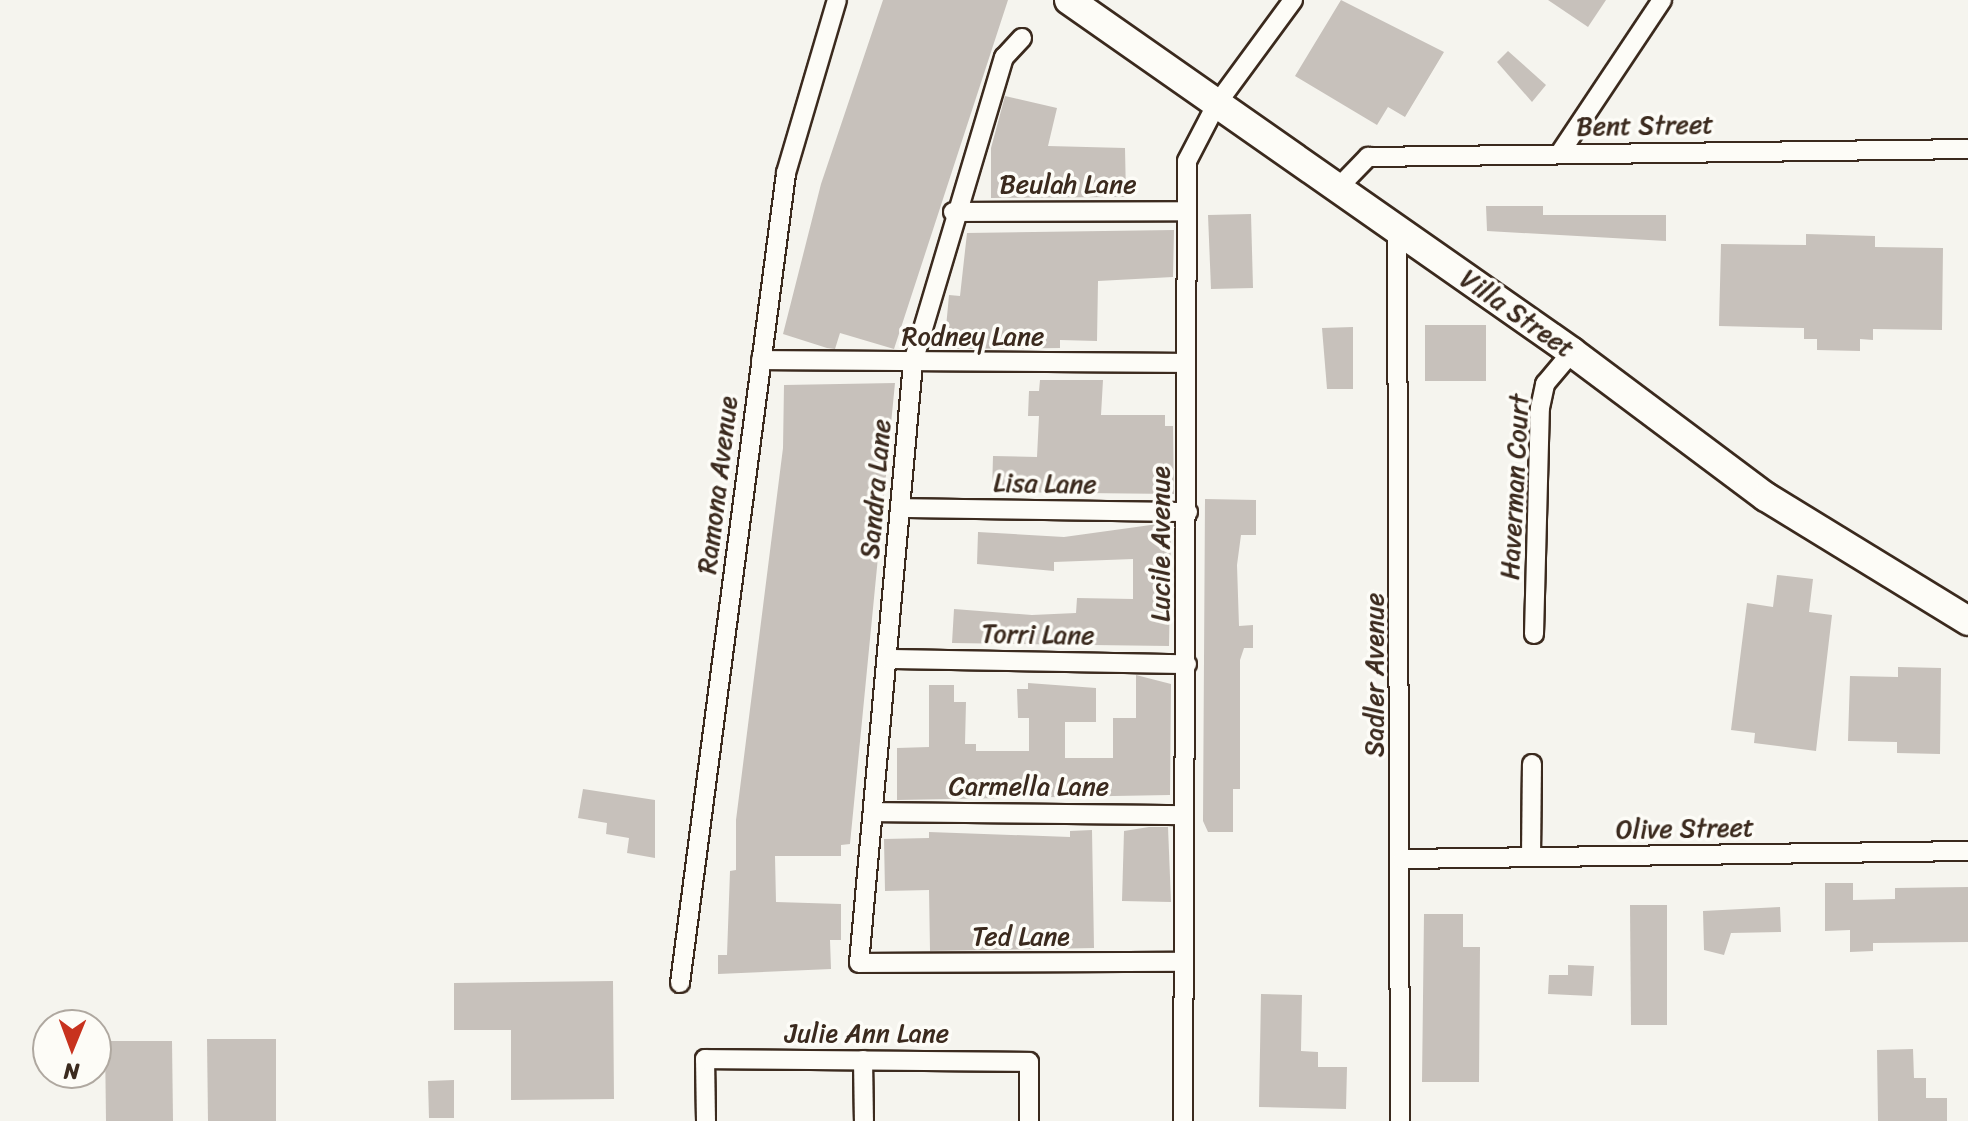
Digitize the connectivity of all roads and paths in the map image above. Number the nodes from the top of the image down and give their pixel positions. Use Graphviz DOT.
graph roads {
  1 [pos="837,0"];
  2 [pos="1069,0"];
  3 [pos="1293,0"];
  4 [pos="1662,0"];
  5 [pos="1022,38"];
  6 [pos="1216,105"];
  7 [pos="1968,149"];
  8 [pos="1560,153"];
  9 [pos="1337,189"];
  10 [pos="1184,211"];
  11 [pos="953,212"];
  12 [pos="1397,230"];
  13 [pos="1572,352"];
  14 [pos="761,360"];
  15 [pos="913,363"];
  16 [pos="1185,363"];
  17 [pos="900,508"];
  18 [pos="1188,512"];
  19 [pos="1968,621"];
  20 [pos="1534,634"];
  21 [pos="888,659"];
  22 [pos="1187,664"];
  23 [pos="1532,764"];
  24 [pos="874,812"];
  25 [pos="1183,815"];
  26 [pos="1968,851"];
  27 [pos="1531,857"];
  28 [pos="1403,859"];
  29 [pos="1184,962"];
  30 [pos="859,963"];
  31 [pos="680,983"];
  32 [pos="863,1060"];
  33 [pos="706,1121"];
  34 [pos="864,1121"];
  35 [pos="1029,1121"];
  36 [pos="1183,1121"];
  37 [pos="1400,1121"];
  1 -- 14 [label="street, Ramona Avenue"];
  2 -- 6 [label="main road, Villa Street"];
  3 -- 6 [label="street, Lucile Avenue"];
  4 -- 8 [label="street"];
  5 -- 11 [label="street, Sandra Lane"];
  6 -- 9 [label="main road, Villa Street"];
  6 -- 10 [label="street, Lucile Avenue"];
  7 -- 8 [label="street, Bent Street"];
  8 -- 9 [label="street, Bent Street"];
  9 -- 12 [label="main road, Villa Street"];
  10 -- 11 [label="street, Beulah Lane"];
  10 -- 16 [label="street, Lucile Avenue"];
  11 -- 15 [label="street, Sandra Lane"];
  12 -- 13 [label="main road, Villa Street"];
  12 -- 28 [label="street, Sadler Avenue"];
  13 -- 19 [label="main road, Villa Street"];
  13 -- 20 [label="street, Haverman Court"];
  14 -- 15 [label="street, Rodney Lane"];
  14 -- 31 [label="street, Ramona Avenue"];
  15 -- 16 [label="street, Rodney Lane"];
  15 -- 17 [label="street, Sandra Lane"];
  16 -- 18 [label="street, Lucile Avenue"];
  17 -- 18 [label="street, Lisa Lane"];
  17 -- 21 [label="street, Sandra Lane"];
  18 -- 22 [label="street, Lucile Avenue"];
  21 -- 22 [label="street, Torri Lane"];
  21 -- 24 [label="street, Sandra Lane"];
  22 -- 25 [label="street, Lucile Avenue"];
  23 -- 27 [label="street"];
  24 -- 25 [label="street, Carmella Lane"];
  24 -- 30 [label="street, Sandra Lane"];
  25 -- 29 [label="street, Lucile Avenue"];
  26 -- 27 [label="street, Olive Street"];
  27 -- 28 [label="street, Olive Street"];
  28 -- 37 [label="street, Sadler Avenue"];
  29 -- 30 [label="street, Ted Lane"];
  29 -- 36 [label="street, Lucile Avenue"];
  32 -- 33 [label="street, Julie Ann Lane"];
  32 -- 34 [label="street"];
  32 -- 35 [label="street, Julie Ann Lane"];
}
